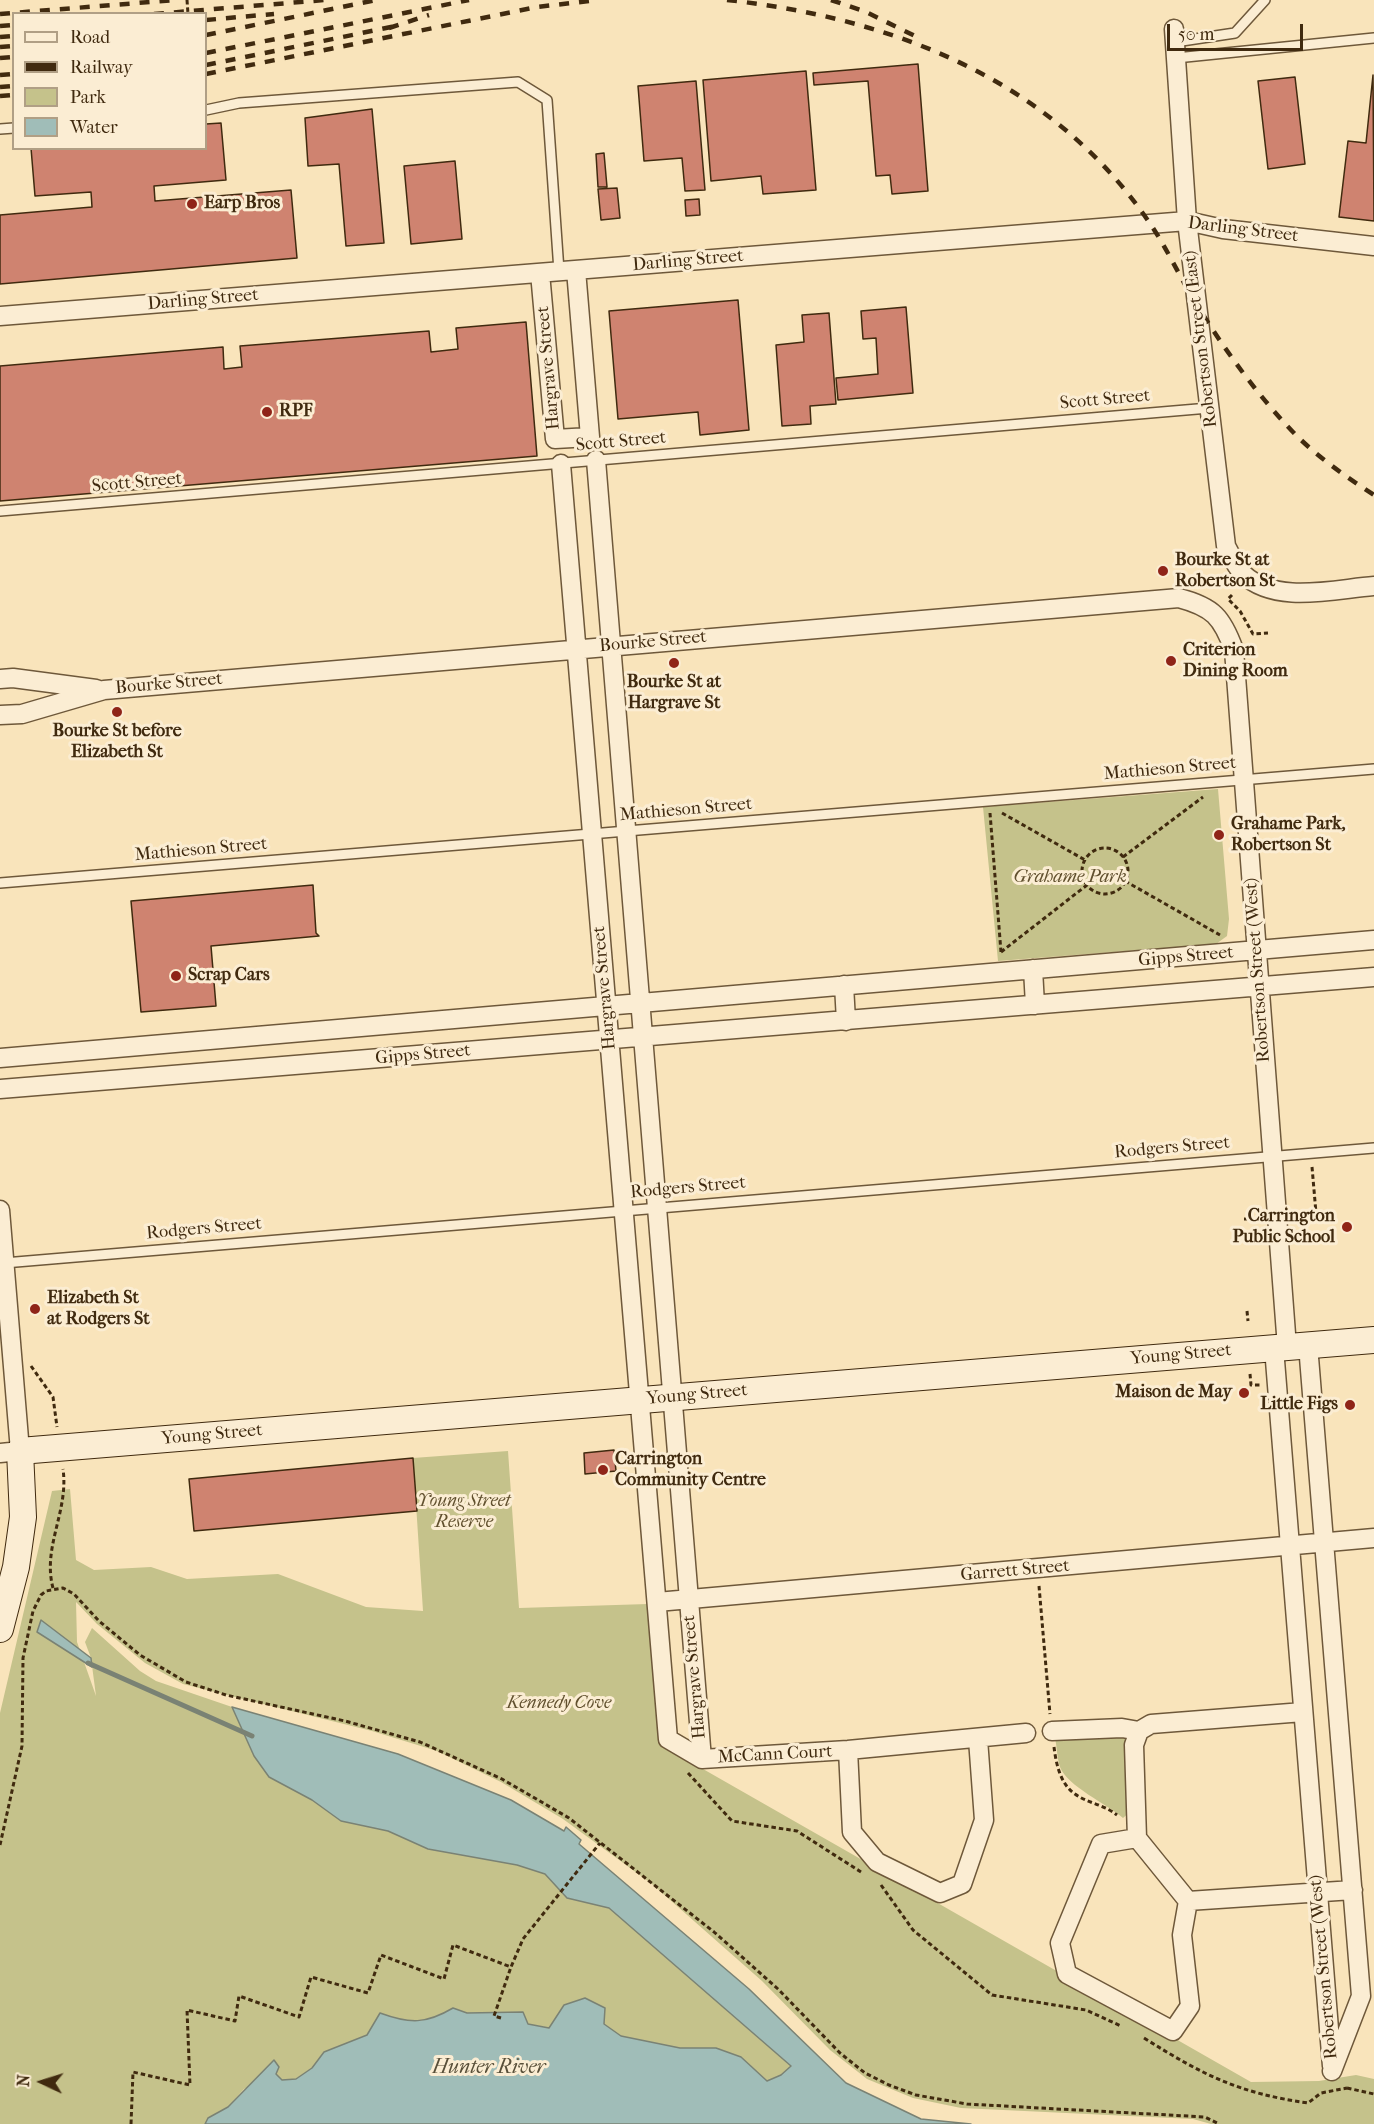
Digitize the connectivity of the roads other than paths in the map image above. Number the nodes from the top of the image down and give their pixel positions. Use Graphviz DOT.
graph roads {
  1 [pos="1265,0"];
  2 [pos="1374,38"];
  3 [pos="1175,43"];
  4 [pos="207,110"];
  5 [pos="1187,221"];
  6 [pos="1374,246"];
  7 [pos="558,271"];
  8 [pos="0,316"];
  9 [pos="1209,408"];
  10 [pos="596,460"];
  11 [pos="561,464"];
  12 [pos="0,511"];
  13 [pos="1374,586"];
  14 [pos="1202,604"];
  15 [pos="611,646"];
  16 [pos="576,649"];
  17 [pos="0,679"];
  18 [pos="104,690"];
  19 [pos="0,715"];
  20 [pos="1374,769"];
  21 [pos="1243,780"];
  22 [pos="627,832"];
  23 [pos="592,835"];
  24 [pos="0,883"];
  25 [pos="1374,940"];
  26 [pos="1257,951"];
  27 [pos="1033,969"];
  28 [pos="1374,977"];
  29 [pos="844,985"];
  30 [pos="1259,986"];
  31 [pos="640,1002"];
  32 [pos="606,1005"];
  33 [pos="1035,1005"];
  34 [pos="846,1021"];
  35 [pos="643,1038"];
  36 [pos="609,1041"];
  37 [pos="0,1058"];
  38 [pos="0,1089"];
  39 [pos="1374,1148"];
  40 [pos="1273,1156"];
  41 [pos="657,1208"];
  42 [pos="0,1210"];
  43 [pos="624,1210"];
  44 [pos="4,1263"];
  45 [pos="1374,1340"];
  46 [pos="1290,1346"];
  47 [pos="672,1397"];
  48 [pos="640,1400"];
  49 [pos="10,1452"];
  50 [pos="682,1509"];
  51 [pos="650,1513"];
  52 [pos="1374,1538"];
  53 [pos="1324,1543"];
  54 [pos="1290,1546"];
  55 [pos="689,1598"];
  56 [pos="657,1602"];
  57 [pos="0,1629"];
  58 [pos="1304,1712"];
  59 [pos="1052,1731"];
  60 [pos="1139,1731"];
  61 [pos="1026,1733"];
  62 [pos="978,1739"];
  63 [pos="848,1750"];
  64 [pos="702,1759"];
  65 [pos="1137,1838"];
  66 [pos="1353,1890"];
  67 [pos="1318,1894"];
  68 [pos="1188,1901"];
  1 -- 3 [label="lane"];
  2 -- 3 [label="lane"];
  3 -- 5 [label="street, Robertson Street (East)"];
  4 -- 7 [label="lane"];
  5 -- 6 [label="street, Darling Street"];
  5 -- 7 [label="street, Darling Street"];
  5 -- 9 [label="street, Robertson Street (East)"];
  7 -- 7 [label="street, Hargrave Street"];
  7 -- 8 [label="street, Darling Street"];
  9 -- 10 [label="lane, Scott Street"];
  9 -- 13 [label="street, Robertson Street (East)"];
  10 -- 11 [label="lane, Scott Street"];
  10 -- 15 [label="street, Hargrave Street"];
  11 -- 12 [label="lane, Scott Street"];
  11 -- 16 [label="street, Hargrave Street"];
  14 -- 15 [label="street, Bourke Street"];
  14 -- 21 [label="street, Robertson Street (West)"];
  15 -- 16 [label="street, Bourke Street"];
  15 -- 22 [label="street, Hargrave Street"];
  16 -- 18 [label="street, Bourke Street"];
  16 -- 23 [label="street, Hargrave Street"];
  17 -- 18 [label="street, Bourke Street"];
  18 -- 19 [label="street, Bourke Street"];
  20 -- 21 [label="lane, Mathieson Street"];
  21 -- 22 [label="lane, Mathieson Street"];
  21 -- 26 [label="street, Robertson Street (West)"];
  22 -- 23 [label="lane, Mathieson Street"];
  22 -- 31 [label="street, Hargrave Street"];
  23 -- 24 [label="lane, Mathieson Street"];
  23 -- 32 [label="street, Hargrave Street"];
  25 -- 26 [label="street, Gipps Street"];
  26 -- 27 [label="street, Gipps Street"];
  26 -- 30 [label="street, Robertson Street (West)"];
  27 -- 29 [label="street, Gipps Street"];
  27 -- 33 [label="street"];
  28 -- 30 [label="street, Gipps Street"];
  29 -- 31 [label="street, Gipps Street"];
  29 -- 34 [label="street"];
  30 -- 33 [label="street, Gipps Street"];
  30 -- 40 [label="street, Robertson Street (West)"];
  31 -- 32 [label="street, Gipps Street"];
  31 -- 35 [label="street, Hargrave Street"];
  32 -- 36 [label="street, Hargrave Street"];
  32 -- 37 [label="street, Gipps Street"];
  33 -- 34 [label="street, Gipps Street"];
  34 -- 35 [label="street, Gipps Street"];
  35 -- 36 [label="street, Gipps Street"];
  35 -- 41 [label="street, Hargrave Street"];
  36 -- 38 [label="street, Gipps Street"];
  36 -- 43 [label="street, Hargrave Street"];
  39 -- 40 [label="lane, Rodgers Street"];
  40 -- 41 [label="lane, Rodgers Street"];
  40 -- 46 [label="street, Robertson Street (West)"];
  41 -- 43 [label="lane, Rodgers Street"];
  41 -- 47 [label="street, Hargrave Street"];
  42 -- 44 [label="street"];
  43 -- 44 [label="lane, Rodgers Street"];
  43 -- 48 [label="street, Hargrave Street"];
  44 -- 49 [label="street"];
  45 -- 46 [label="main road, Young Street"];
  46 -- 47 [label="main road, Young Street"];
  46 -- 53 [label="street, Robertson Street (West)"];
  46 -- 54 [label="street, Robertson Street (West)"];
  47 -- 48 [label="main road, Young Street"];
  47 -- 50 [label="street, Hargrave Street"];
  48 -- 49 [label="main road, Young Street"];
  48 -- 51 [label="street, Hargrave Street"];
  49 -- 57 [label="main road"];
  50 -- 51 [label="street"];
  50 -- 55 [label="street, Hargrave Street"];
  51 -- 56 [label="street, Hargrave Street"];
  52 -- 53 [label="street, Garrett Street"];
  53 -- 54 [label="street, Garrett Street"];
  53 -- 66 [label="street, Robertson Street (West)"];
  54 -- 55 [label="street, Garrett Street"];
  54 -- 58 [label="street, Robertson Street (West)"];
  55 -- 56 [label="street, Garrett Street"];
  55 -- 64 [label="street, Hargrave Street"];
  56 -- 64 [label="street, Hargrave Street"];
  58 -- 60 [label="street"];
  58 -- 67 [label="street, Robertson Street (West)"];
  59 -- 60 [label="street"];
  60 -- 65 [label="street"];
  61 -- 62 [label="street, McCann Court"];
  62 -- 63 [label="street, McCann Court"];
  62 -- 63 [label="street, McCann Court"];
  63 -- 64 [label="street, McCann Court"];
  65 -- 68 [label="street"];
  65 -- 68 [label="street"];
  66 -- 67 [label="street"];
  66 -- 67 [label="street, Robertson Street (West)"];
  67 -- 68 [label="street"];
}
